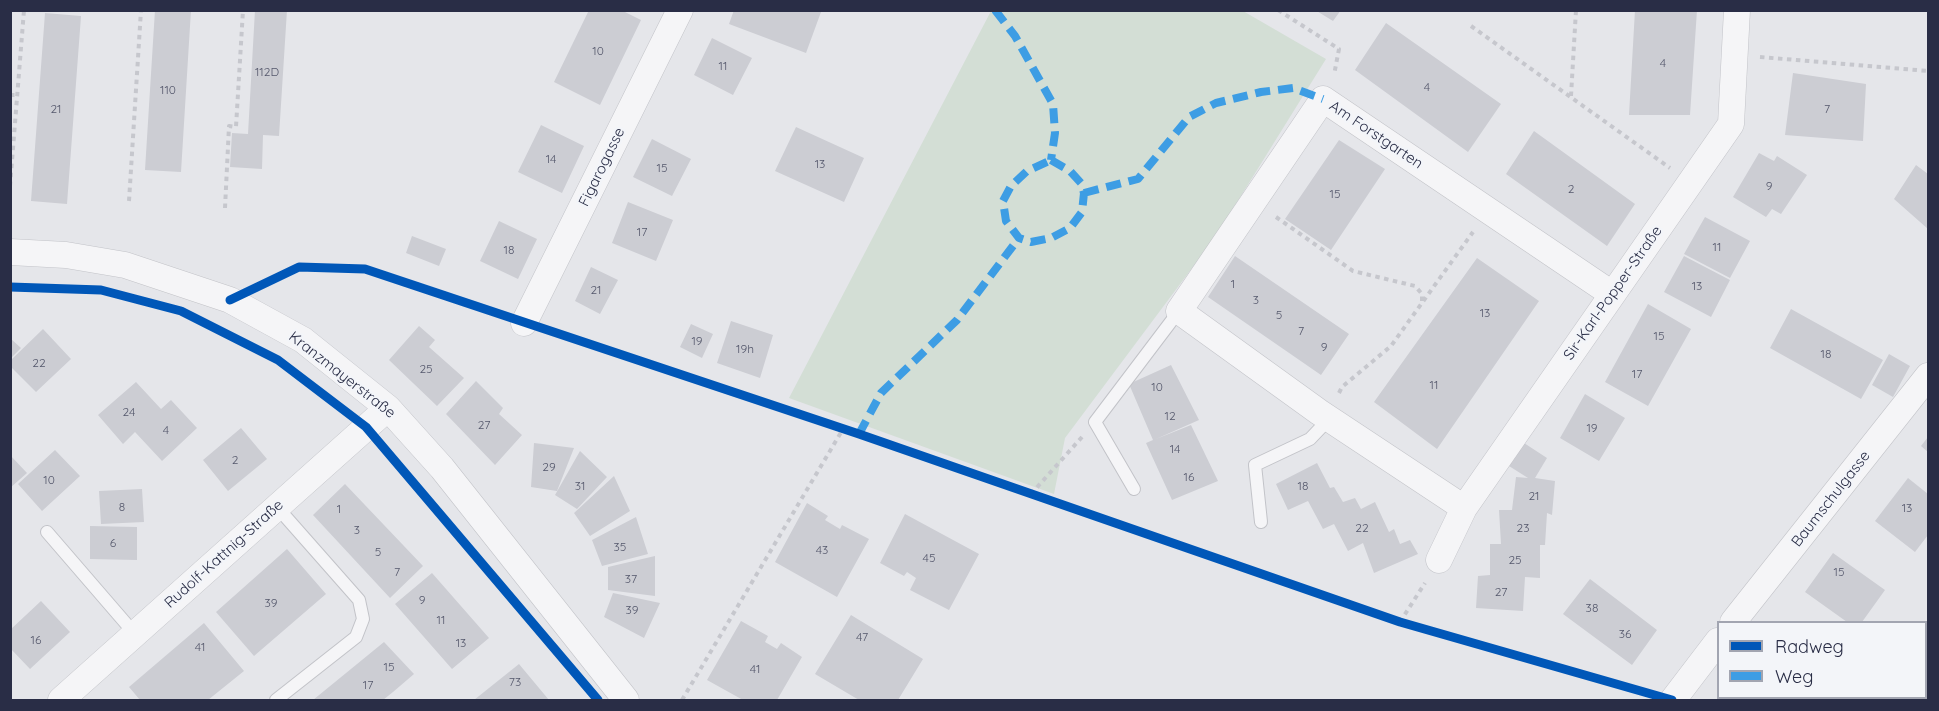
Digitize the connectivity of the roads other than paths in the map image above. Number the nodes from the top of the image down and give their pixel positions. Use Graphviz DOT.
graph roads {
  1 [pos="680,10"];
  2 [pos="1737,10"];
  3 [pos="10,252"];
  4 [pos="1612,294"];
  5 [pos="1179,312"];
  6 [pos="524,323"];
  7 [pos="1929,376"];
  8 [pos="388,408"];
  9 [pos="1329,419"];
  10 [pos="1134,489"];
  11 [pos="277,507"];
  12 [pos="1464,508"];
  13 [pos="1261,522"];
  14 [pos="47,532"];
  15 [pos="1439,560"];
  16 [pos="1734,621"];
  17 [pos="135,634"];
  18 [pos="1717,644"];
  19 [pos="61,700"];
  20 [pos="276,700"];
  21 [pos="626,700"];
  22 [pos="1673,700"];
  1 -- 6 [label="street, Figarogasse"];
  2 -- 4 [label="street, Sir-Karl-Popper-Straße"];
  3 -- 8 [label="street, Kranzmayerstraße"];
  4 -- 5 [label="street, Am Forstgarten"];
  4 -- 12 [label="street, Sir-Karl-Popper-Straße"];
  5 -- 9 [label="street"];
  5 -- 10 [label="lane, Am Forstgarten"];
  7 -- 16 [label="street, Baumschulgasse"];
  8 -- 11 [label="street, Rudolf-Kattnig-Straße"];
  8 -- 21 [label="street, Kranzmayerstraße"];
  9 -- 12 [label="street"];
  9 -- 13 [label="lane"];
  11 -- 17 [label="street, Rudolf-Kattnig-Straße"];
  11 -- 20 [label="lane"];
  12 -- 15 [label="street, Sir-Karl-Popper-Straße"];
  14 -- 17 [label="lane"];
  17 -- 19 [label="street, Rudolf-Kattnig-Straße"];
  18 -- 22 [label="street"];
}
